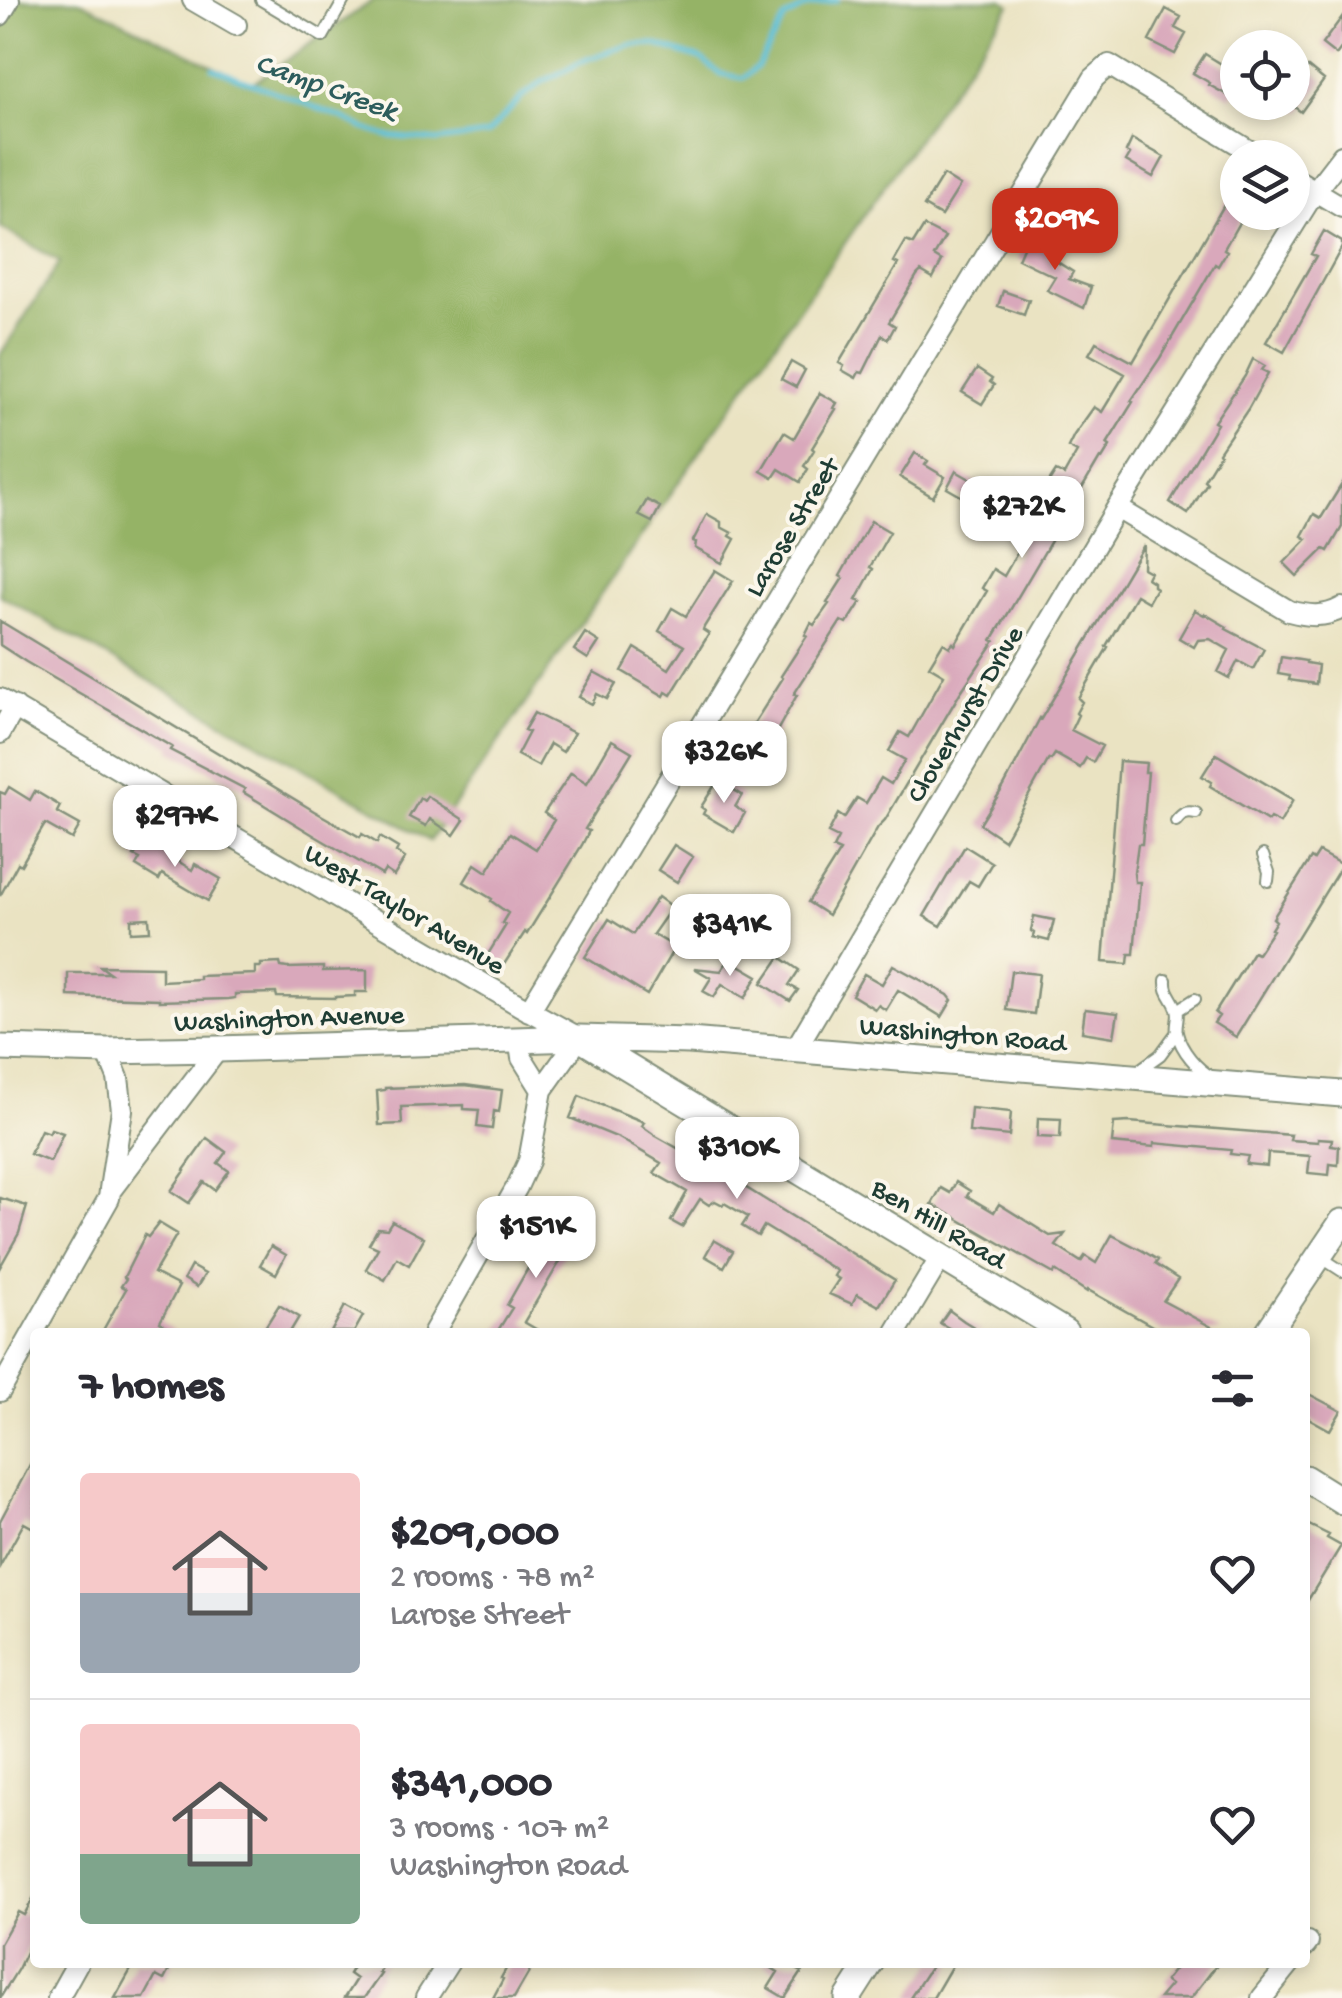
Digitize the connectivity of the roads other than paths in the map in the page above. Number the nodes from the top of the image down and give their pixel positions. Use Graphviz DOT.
graph roads {
  1 [pos="9,0"];
  2 [pos="194,0"];
  3 [pos="261,0"];
  4 [pos="344,0"];
  5 [pos="0,16"];
  6 [pos="236,26"];
  7 [pos="1232,140"];
  8 [pos="1342,156"];
  9 [pos="1310,186"];
  10 [pos="1316,190"];
  11 [pos="1342,207"];
  12 [pos="1117,508"];
  13 [pos="1342,608"];
  14 [pos="8,703"];
  15 [pos="0,733"];
  16 [pos="1196,813"];
  17 [pos="1176,821"];
  18 [pos="1263,856"];
  19 [pos="1268,881"];
  20 [pos="1166,980"];
  21 [pos="1195,999"];
  22 [pos="1178,1010"];
  23 [pos="528,1011"];
  24 [pos="1177,1032"];
  25 [pos="519,1038"];
  26 [pos="579,1038"];
  27 [pos="0,1048"];
  28 [pos="796,1048"];
  29 [pos="218,1049"];
  30 [pos="107,1051"];
  31 [pos="1118,1074"];
  32 [pos="1230,1083"];
  33 [pos="542,1090"];
  34 [pos="1342,1094"];
  35 [pos="110,1191"];
  36 [pos="1342,1222"];
  37 [pos="1319,1256"];
  38 [pos="941,1257"];
  39 [pos="1342,1271"];
  40 [pos="35,1328"];
  41 [pos="436,1328"];
  42 [pos="898,1328"];
  43 [pos="1058,1328"];
  44 [pos="1271,1328"];
  45 [pos="30,1337"];
  46 [pos="0,1391"];
  47 [pos="1310,1481"];
  48 [pos="1342,1501"];
  49 [pos="75,1968"];
  50 [pos="446,1968"];
  51 [pos="867,1968"];
  52 [pos="1286,1968"];
  53 [pos="58,1998"];
  54 [pos="426,1998"];
  55 [pos="848,1998"];
  56 [pos="1262,1998"];
  1 -- 5 [label="street"];
  2 -- 6 [label="street"];
  3 -- 4 [label="lane"];
  7 -- 23 [label="street, Larose Street"];
  8 -- 10 [label="street, Cloverhurst Drive"];
  9 -- 10 [label="street"];
  10 -- 11 [label="street"];
  10 -- 12 [label="street, Cloverhurst Drive"];
  12 -- 13 [label="street"];
  12 -- 28 [label="street, Cloverhurst Drive"];
  14 -- 15 [label="street"];
  14 -- 23 [label="street, West Taylor Avenue"];
  16 -- 17 [label="lane"];
  18 -- 19 [label="lane"];
  20 -- 22 [label="lane"];
  21 -- 22 [label="lane"];
  22 -- 24 [label="lane"];
  23 -- 26 [label="street, West Taylor Avenue"];
  24 -- 31 [label="lane"];
  24 -- 32 [label="lane"];
  25 -- 26 [label="street, Washington Avenue"];
  25 -- 29 [label="street, Washington Avenue"];
  25 -- 33 [label="street"];
  26 -- 28 [label="street, Washington Road"];
  26 -- 33 [label="street"];
  26 -- 38 [label="street, Ben Hill Road"];
  27 -- 30 [label="street, Washington Avenue"];
  28 -- 31 [label="street, Washington Road"];
  29 -- 30 [label="street, Washington Avenue"];
  29 -- 35 [label="street"];
  30 -- 35 [label="street"];
  31 -- 32 [label="street, Washington Road"];
  32 -- 34 [label="street, Washington Road"];
  33 -- 41 [label="street"];
  35 -- 40 [label="street"];
  36 -- 37 [label="street"];
  37 -- 39 [label="lane"];
  37 -- 44 [label="street"];
  38 -- 42 [label="street"];
  38 -- 43 [label="street, Ben Hill Road"];
  45 -- 46 [label="street"];
  47 -- 48 [label="street"];
  49 -- 53 [label="street"];
  50 -- 54 [label="street"];
  51 -- 55 [label="street"];
  52 -- 56 [label="street"];
}
